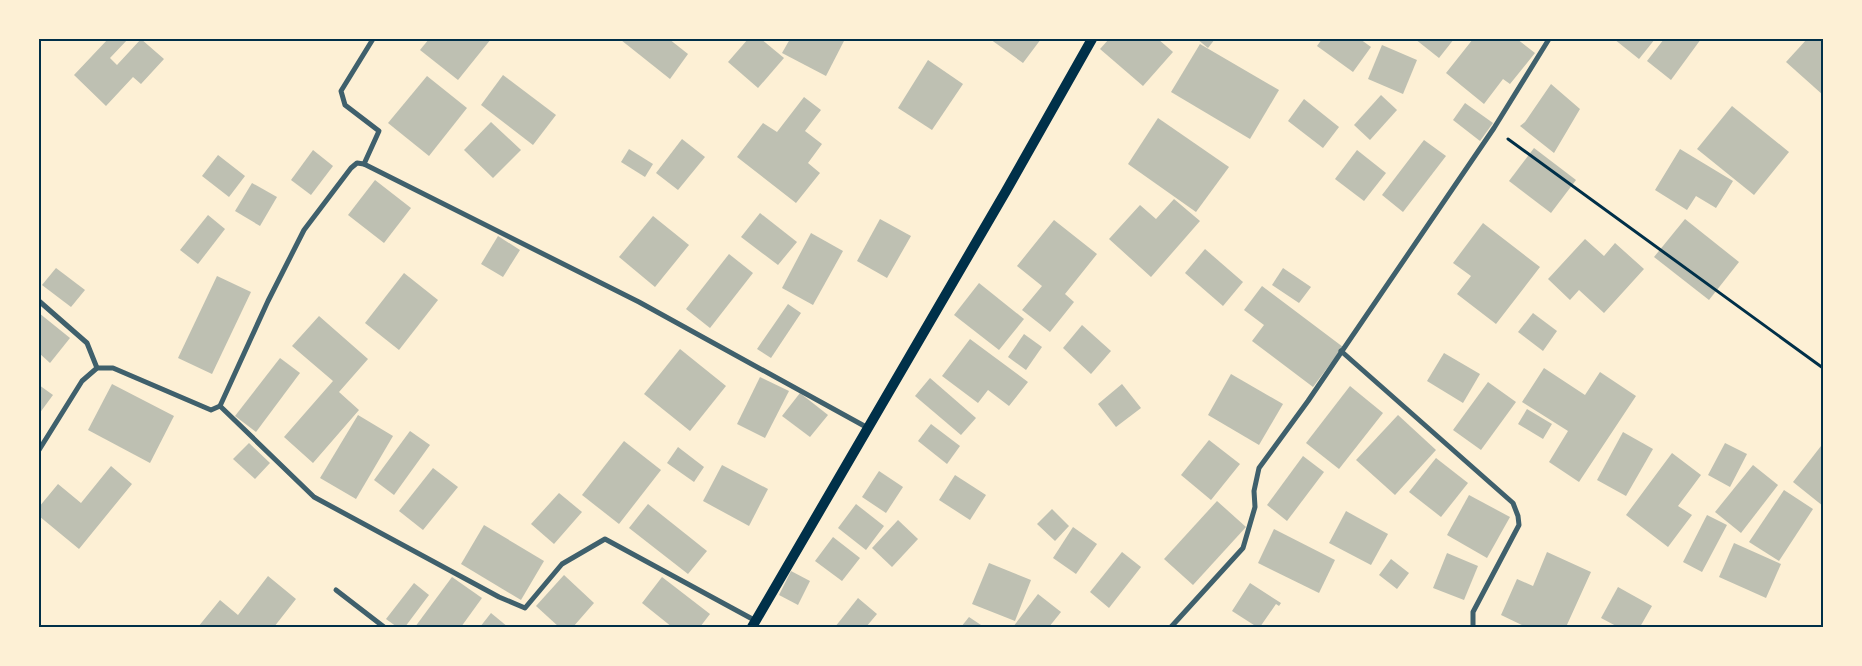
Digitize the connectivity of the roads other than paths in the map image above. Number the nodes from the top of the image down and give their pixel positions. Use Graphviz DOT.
graph roads {
  1 [pos="373,39"];
  2 [pos="1092,39"];
  3 [pos="1549,39"];
  4 [pos="364,164"];
  5 [pos="39,301"];
  6 [pos="1341,352"];
  7 [pos="96,368"];
  8 [pos="220,406"];
  9 [pos="868,428"];
  10 [pos="39,450"];
  11 [pos="336,590"];
  12 [pos="754,624"];
  13 [pos="384,627"];
  14 [pos="1171,627"];
  15 [pos="1473,627"];
  1 -- 4 [label="street"];
  2 -- 9 [label="main road"];
  3 -- 6 [label="street"];
  4 -- 8 [label="street"];
  4 -- 9 [label="street"];
  5 -- 7 [label="street"];
  6 -- 14 [label="street"];
  6 -- 15 [label="street"];
  7 -- 8 [label="street"];
  7 -- 10 [label="street"];
  8 -- 12 [label="street"];
  9 -- 12 [label="main road"];
  11 -- 13 [label="street"];
}
